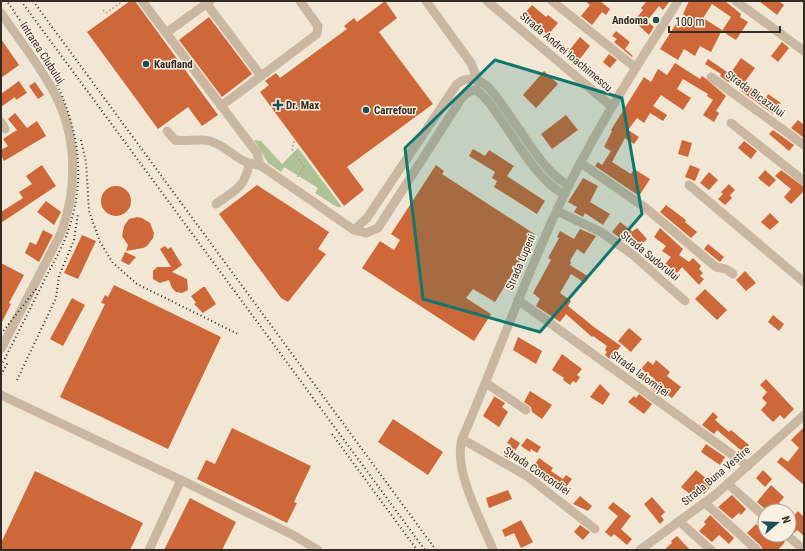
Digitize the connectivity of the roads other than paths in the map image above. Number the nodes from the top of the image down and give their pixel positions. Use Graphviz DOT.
graph roads {
  1 [pos="142,1"];
  2 [pos="300,1"];
  3 [pos="426,1"];
  4 [pos="487,1"];
  5 [pos="552,1"];
  6 [pos="678,1"];
  7 [pos="736,1"];
  8 [pos="208,2"];
  9 [pos="1,13"];
  10 [pos="166,33"];
  11 [pos="804,51"];
  12 [pos="636,68"];
  13 [pos="261,76"];
  14 [pos="711,77"];
  15 [pos="479,81"];
  16 [pos="480,92"];
  17 [pos="221,106"];
  18 [pos="611,106"];
  19 [pos="731,123"];
  20 [pos="167,131"];
  21 [pos="804,145"];
  22 [pos="580,163"];
  23 [pos="249,164"];
  24 [pos="260,165"];
  25 [pos="804,181"];
  26 [pos="569,185"];
  27 [pos="689,185"];
  28 [pos="565,194"];
  29 [pos="216,204"];
  30 [pos="557,211"];
  31 [pos="354,230"];
  32 [pos="733,274"];
  33 [pos="804,282"];
  34 [pos="518,300"];
  35 [pos="685,300"];
  36 [pos="1,349"];
  37 [pos="486,383"];
  38 [pos="1,395"];
  39 [pos="526,410"];
  40 [pos="804,415"];
  41 [pos="462,439"];
  42 [pos="748,466"];
  43 [pos="182,480"];
  44 [pos="728,484"];
  45 [pos="705,503"];
  46 [pos="757,509"];
  47 [pos="679,522"];
  48 [pos="595,529"];
  49 [pos="796,543"];
  50 [pos="149,550"];
  51 [pos="318,550"];
  52 [pos="493,550"];
  53 [pos="640,550"];
  54 [pos="711,550"];
  55 [pos="757,550"];
  56 [pos="804,550"];
  1 -- 10 [label="street"];
  2 -- 13 [label="street"];
  3 -- 15 [label="street"];
  4 -- 18 [label="street, Strada Andrei Ioachimescu"];
  5 -- 12 [label="street"];
  6 -- 12 [label="street, Strada Lupeni"];
  7 -- 11 [label="street"];
  8 -- 10 [label="street"];
  8 -- 13 [label="street"];
  9 -- 36 [label="street, Intrarea Clubului"];
  10 -- 17 [label="street"];
  12 -- 18 [label="street, Strada Lupeni"];
  13 -- 17 [label="street"];
  14 -- 21 [label="street, Strada Bicazului"];
  15 -- 16 [label="street"];
  15 -- 26 [label="street"];
  15 -- 31 [label="street"];
  16 -- 28 [label="street"];
  16 -- 31 [label="street"];
  17 -- 24 [label="street"];
  18 -- 22 [label="street, Strada Lupeni"];
  19 -- 25 [label="street"];
  20 -- 23 [label="street"];
  22 -- 26 [label="street, Strada Lupeni"];
  22 -- 32 [label="street"];
  23 -- 24 [label="street"];
  23 -- 29 [label="street"];
  24 -- 31 [label="street"];
  26 -- 28 [label="street, Strada Lupeni"];
  27 -- 33 [label="street"];
  28 -- 30 [label="street, Strada Lupeni"];
  30 -- 34 [label="street, Strada Lupeni"];
  30 -- 35 [label="street, Strada Sudorului"];
  34 -- 37 [label="street, Strada Lupeni"];
  34 -- 42 [label="street, Strada Ialomiței"];
  37 -- 39 [label="street"];
  37 -- 41 [label="street, Strada Lupeni"];
  38 -- 43 [label="street"];
  40 -- 42 [label="street, Strada Buna Vestire"];
  41 -- 48 [label="street, Strada Concordiei"];
  41 -- 52 [label="street, Strada Lupeni"];
  42 -- 44 [label="street, Strada Buna Vestire"];
  43 -- 50 [label="street"];
  43 -- 51 [label="street"];
  44 -- 45 [label="street, Strada Buna Vestire"];
  44 -- 46 [label="street"];
  45 -- 47 [label="street, Strada Buna Vestire"];
  45 -- 55 [label="street"];
  47 -- 53 [label="street, Strada Buna Vestire"];
  47 -- 54 [label="street"];
  49 -- 56 [label="street"];
}
